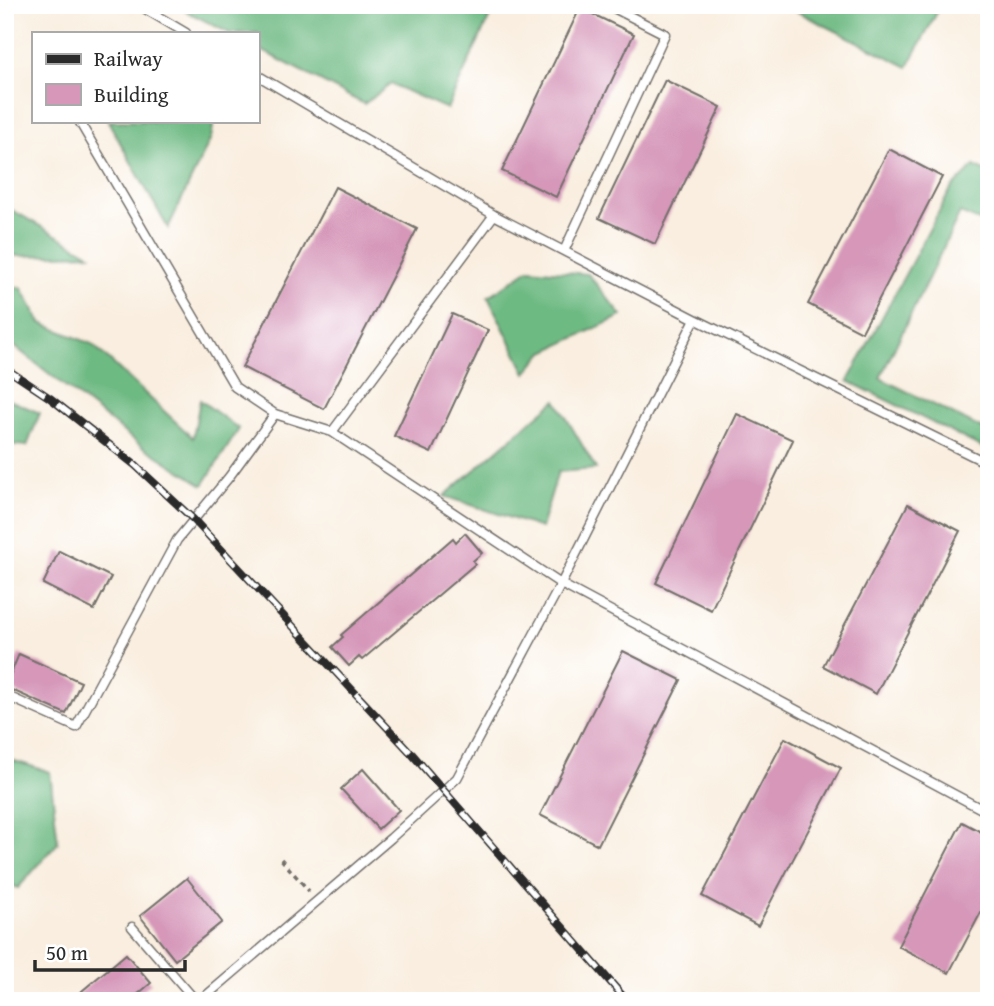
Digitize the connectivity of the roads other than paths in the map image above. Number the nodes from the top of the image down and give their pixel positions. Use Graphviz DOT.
graph roads {
  1 [pos="608,5"];
  2 [pos="142,7"];
  3 [pos="184,32"];
  4 [pos="259,76"];
  5 [pos="80,122"];
  6 [pos="494,215"];
  7 [pos="564,251"];
  8 [pos="695,319"];
  9 [pos="275,414"];
  10 [pos="332,432"];
  11 [pos="989,464"];
  12 [pos="561,584"];
  13 [pos="5,695"];
  14 [pos="989,813"];
  15 [pos="132,927"];
  16 [pos="198,1001"];
  1 -- 7 [label="lane"];
  2 -- 3 [label="lane"];
  4 -- 6 [label="lane"];
  5 -- 9 [label="lane"];
  6 -- 7 [label="lane"];
  6 -- 10 [label="lane"];
  7 -- 8 [label="lane"];
  8 -- 11 [label="lane"];
  8 -- 12 [label="lane"];
  9 -- 10 [label="lane"];
  9 -- 13 [label="lane"];
  10 -- 12 [label="lane"];
  12 -- 14 [label="lane"];
  12 -- 16 [label="lane"];
  15 -- 16 [label="lane"];
}
